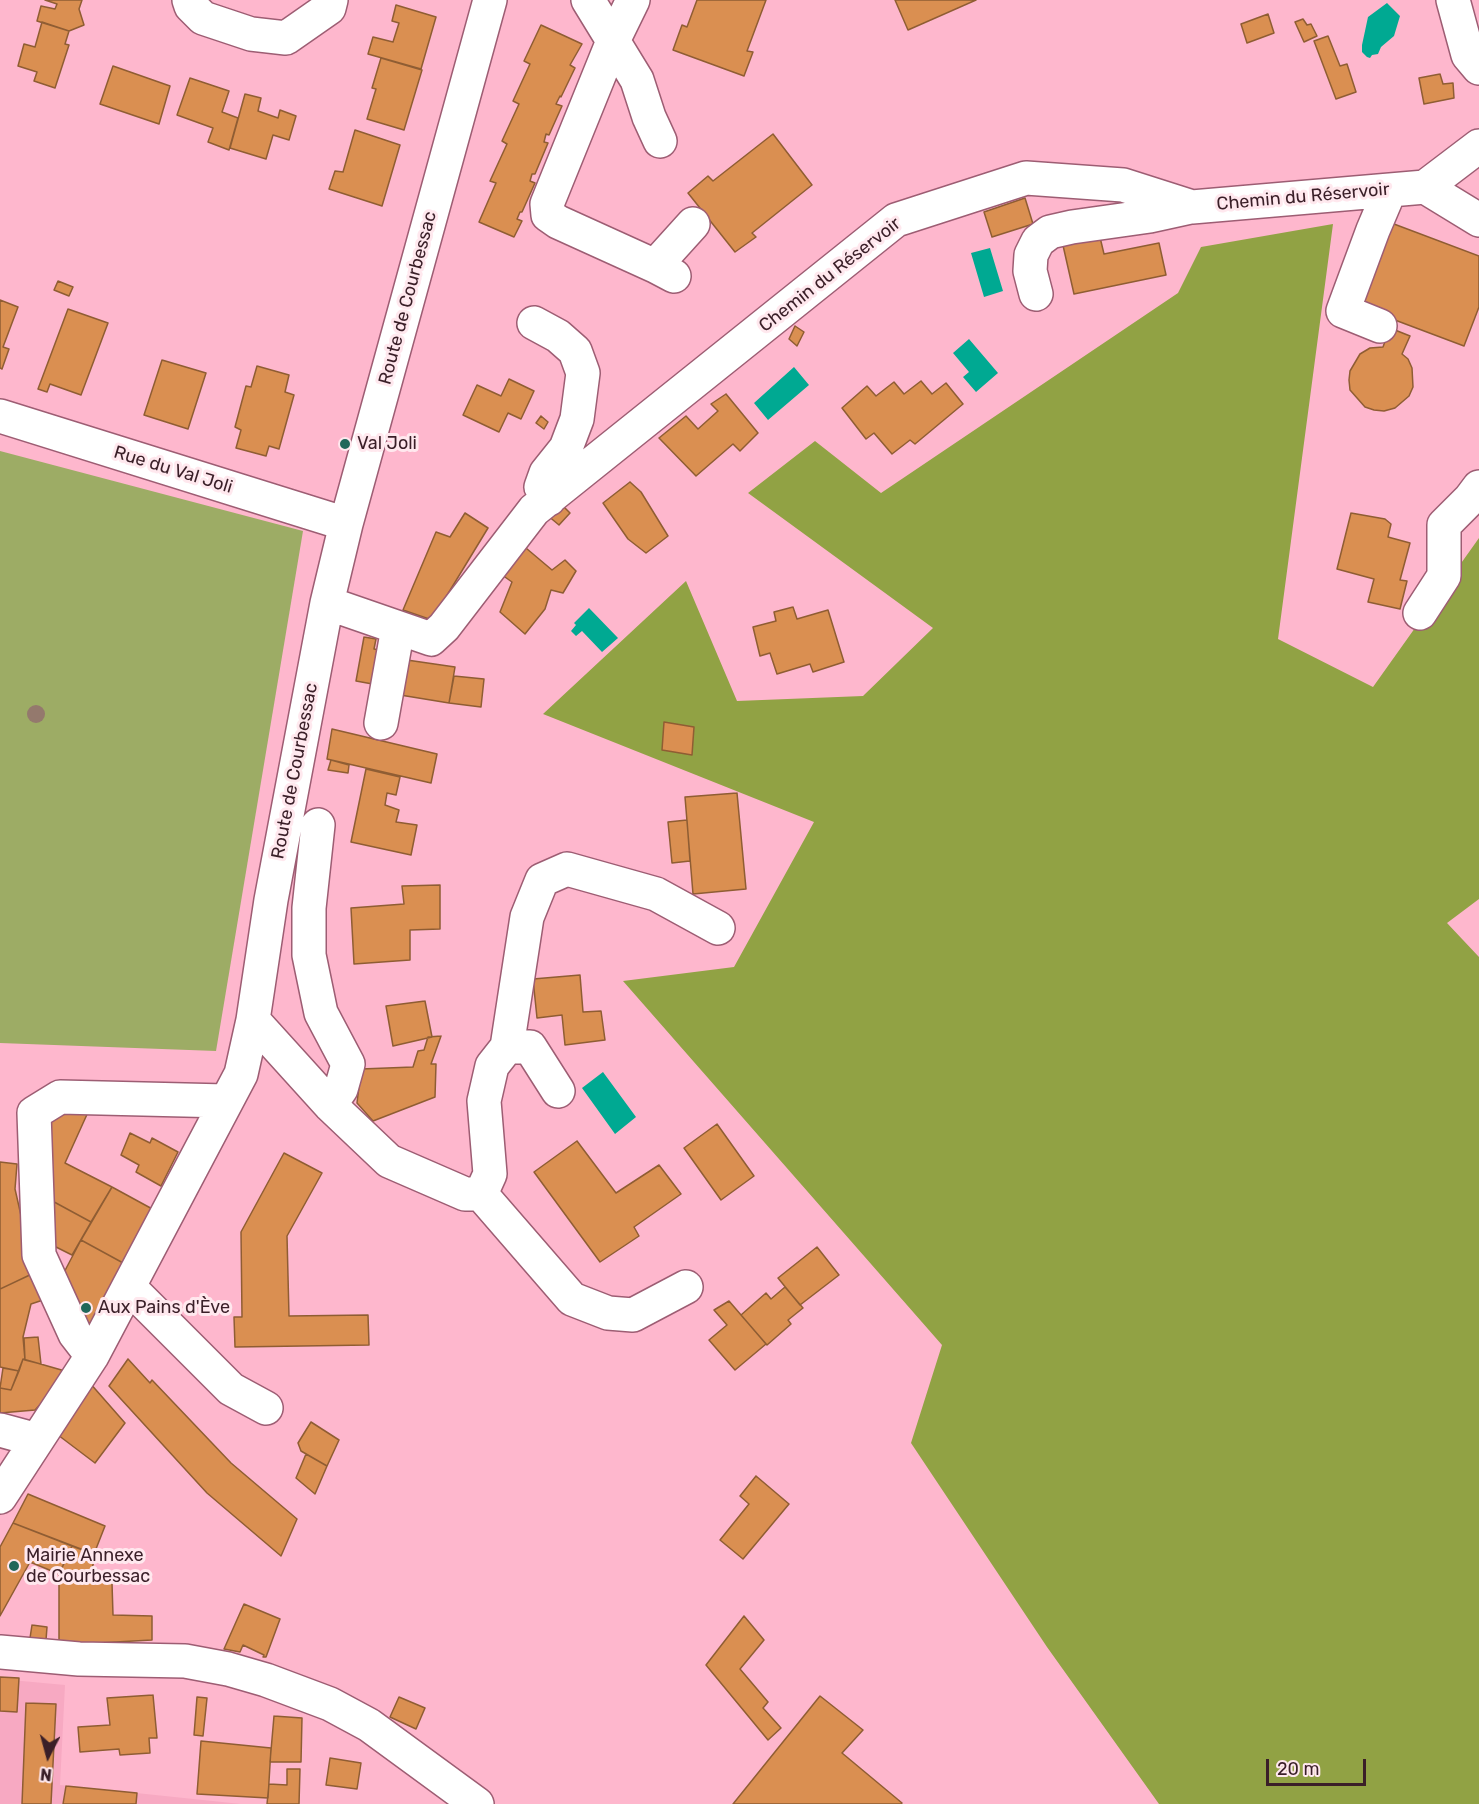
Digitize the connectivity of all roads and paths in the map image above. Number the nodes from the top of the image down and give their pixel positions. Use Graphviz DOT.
graph roads {
  1 [pos="189,0"];
  2 [pos="332,0"];
  3 [pos="490,0"];
  4 [pos="588,0"];
  5 [pos="633,0"];
  6 [pos="1453,0"];
  7 [pos="613,40"];
  8 [pos="1479,68"];
  9 [pos="660,141"];
  10 [pos="1479,146"];
  11 [pos="1425,187"];
  12 [pos="1390,190"];
  13 [pos="1192,207"];
  14 [pos="1479,220"];
  15 [pos="693,224"];
  16 [pos="1036,294"];
  17 [pos="534,323"];
  18 [pos="1380,326"];
  19 [pos="0,416"];
  20 [pos="1479,487"];
  21 [pos="549,499"];
  22 [pos="346,524"];
  23 [pos="327,603"];
  24 [pos="1420,613"];
  25 [pos="398,628"];
  26 [pos="381,723"];
  27 [pos="318,825"];
  28 [pos="718,928"];
  29 [pos="253,1020"];
  30 [pos="507,1047"];
  31 [pos="558,1090"];
  32 [pos="225,1101"];
  33 [pos="330,1105"];
  34 [pos="481,1194"];
  35 [pos="129,1287"];
  36 [pos="686,1287"];
  37 [pos="92,1356"];
  38 [pos="266,1408"];
  39 [pos="0,1430"];
  40 [pos="37,1440"];
  41 [pos="0,1497"];
  42 [pos="0,1652"];
  43 [pos="461,1798"];
  1 -- 2 [label="street"];
  3 -- 22 [label="street, Route de Courbessac"];
  4 -- 7 [label="street"];
  5 -- 7 [label="street"];
  6 -- 8 [label="street"];
  7 -- 9 [label="street"];
  7 -- 15 [label="street"];
  10 -- 11 [label="street"];
  11 -- 12 [label="street, Chemin du Réservoir"];
  11 -- 14 [label="street"];
  12 -- 13 [label="street, Chemin du Réservoir"];
  12 -- 18 [label="street"];
  13 -- 16 [label="street"];
  13 -- 21 [label="street, Chemin du Réservoir"];
  17 -- 21 [label="street"];
  19 -- 22 [label="street, Rue du Val Joli"];
  20 -- 24 [label="street"];
  21 -- 25 [label="street, Chemin du Réservoir"];
  22 -- 23 [label="street, Route de Courbessac"];
  23 -- 25 [label="street, Chemin du Réservoir"];
  23 -- 29 [label="street, Route de Courbessac"];
  25 -- 26 [label="street"];
  27 -- 33 [label="street"];
  28 -- 30 [label="street"];
  29 -- 32 [label="street, Route de Courbessac"];
  29 -- 33 [label="street"];
  30 -- 31 [label="street"];
  30 -- 34 [label="street"];
  32 -- 35 [label="street, Route de Courbessac"];
  32 -- 37 [label="street"];
  33 -- 34 [label="street"];
  34 -- 36 [label="street"];
  35 -- 37 [label="street, Route de Courbessac"];
  35 -- 38 [label="street"];
  37 -- 40 [label="street, Route de Courbessac"];
  39 -- 40 [label="street"];
  40 -- 41 [label="street, Route de Courbessac"];
  42 -- 43 [label="street"];
}
